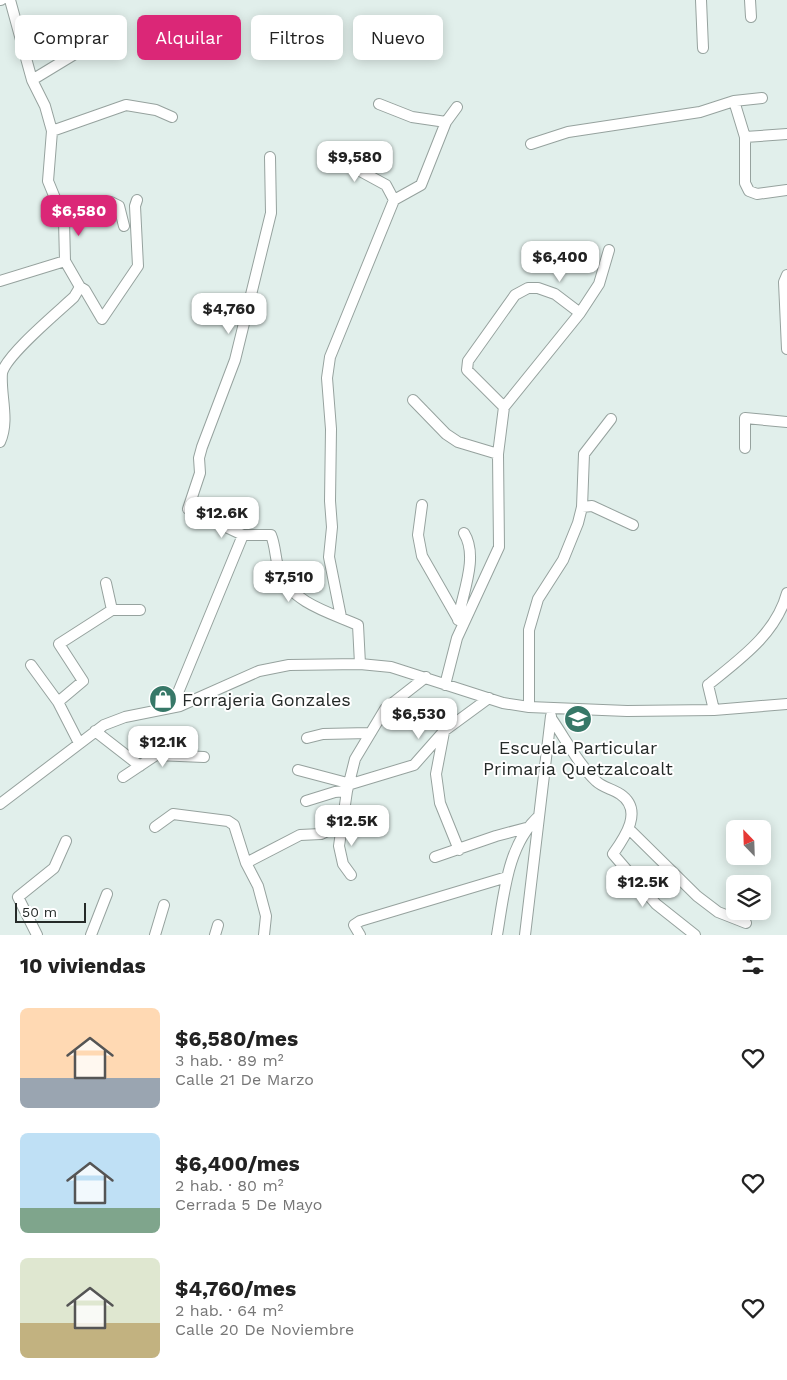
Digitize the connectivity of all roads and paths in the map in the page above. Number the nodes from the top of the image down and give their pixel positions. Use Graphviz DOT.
graph roads {
  1 [pos="10,0"];
  2 [pos="701,0"];
  3 [pos="750,0"];
  4 [pos="751,17"];
  5 [pos="704,48"];
  6 [pos="65,60"];
  7 [pos="32,80"];
  8 [pos="762,98"];
  9 [pos="734,101"];
  10 [pos="379,104"];
  11 [pos="456,107"];
  12 [pos="172,117"];
  13 [pos="446,122"];
  14 [pos="52,131"];
  15 [pos="787,134"];
  16 [pos="745,137"];
  17 [pos="530,144"];
  18 [pos="329,154"];
  19 [pos="270,158"];
  20 [pos="787,190"];
  21 [pos="137,200"];
  22 [pos="394,200"];
  23 [pos="64,220"];
  24 [pos="124,226"];
  25 [pos="609,250"];
  26 [pos="65,261"];
  27 [pos="785,278"];
  28 [pos="0,281"];
  29 [pos="80,287"];
  30 [pos="580,313"];
  31 [pos="787,349"];
  32 [pos="1,373"];
  33 [pos="413,400"];
  34 [pos="504,406"];
  35 [pos="611,419"];
  36 [pos="787,422"];
  37 [pos="0,442"];
  38 [pos="745,448"];
  39 [pos="498,454"];
  40 [pos="422,505"];
  41 [pos="582,507"];
  42 [pos="633,525"];
  43 [pos="464,533"];
  44 [pos="243,535"];
  45 [pos="106,583"];
  46 [pos="787,593"];
  47 [pos="112,610"];
  48 [pos="140,610"];
  49 [pos="341,617"];
  50 [pos="458,619"];
  51 [pos="457,638"];
  52 [pos="360,664"];
  53 [pos="31,665"];
  54 [pos="426,677"];
  55 [pos="445,685"];
  56 [pos="488,698"];
  57 [pos="58,702"];
  58 [pos="787,704"];
  59 [pos="180,706"];
  60 [pos="529,706"];
  61 [pos="714,710"];
  62 [pos="550,713"];
  63 [pos="95,731"];
  64 [pos="444,731"];
  65 [pos="369,733"];
  66 [pos="307,738"];
  67 [pos="79,743"];
  68 [pos="204,757"];
  69 [pos="140,766"];
  70 [pos="298,770"];
  71 [pos="123,777"];
  72 [pos="349,787"];
  73 [pos="306,801"];
  74 [pos="0,804"];
  75 [pos="538,816"];
  76 [pos="344,823"];
  77 [pos="154,827"];
  78 [pos="526,828"];
  79 [pos="630,830"];
  80 [pos="66,841"];
  81 [pos="458,850"];
  82 [pos="435,857"];
  83 [pos="246,862"];
  84 [pos="351,875"];
  85 [pos="507,877"];
  86 [pos="107,894"];
  87 [pos="164,905"];
  88 [pos="746,923"];
  89 [pos="218,924"];
  90 [pos="37,935"];
  91 [pos="91,935"];
  92 [pos="155,935"];
  93 [pos="215,935"];
  94 [pos="264,935"];
  95 [pos="360,935"];
  96 [pos="497,935"];
  97 [pos="524,935"];
  98 [pos="695,935"];
  1 -- 7 [label="street"];
  2 -- 5 [label="street"];
  3 -- 4 [label="street"];
  6 -- 7 [label="street"];
  7 -- 14 [label="street"];
  8 -- 9 [label="street"];
  9 -- 16 [label="street"];
  9 -- 17 [label="street"];
  10 -- 13 [label="street"];
  11 -- 13 [label="street"];
  12 -- 14 [label="street"];
  13 -- 22 [label="street"];
  14 -- 23 [label="street"];
  15 -- 16 [label="street"];
  16 -- 20 [label="street"];
  18 -- 22 [label="street"];
  19 -- 44 [label="street"];
  21 -- 29 [label="street"];
  22 -- 49 [label="street"];
  23 -- 24 [label="street"];
  23 -- 26 [label="street"];
  25 -- 30 [label="street"];
  26 -- 28 [label="street"];
  26 -- 29 [label="street"];
  27 -- 31 [label="street"];
  29 -- 32 [label="street"];
  30 -- 34 [label="street"];
  30 -- 34 [label="street"];
  32 -- 37 [label="street"];
  33 -- 39 [label="street"];
  34 -- 39 [label="street"];
  35 -- 41 [label="street"];
  36 -- 38 [label="street"];
  39 -- 51 [label="street"];
  40 -- 50 [label="street"];
  41 -- 42 [label="street"];
  41 -- 60 [label="street"];
  43 -- 50 [label="street"];
  44 -- 49 [label="street"];
  44 -- 59 [label="street"];
  45 -- 47 [label="street"];
  46 -- 61 [label="street"];
  47 -- 48 [label="street"];
  47 -- 57 [label="street"];
  49 -- 52 [label="street"];
  50 -- 51 [label="street"];
  51 -- 55 [label="street"];
  52 -- 54 [label="street"];
  52 -- 59 [label="street"];
  53 -- 57 [label="street"];
  54 -- 55 [label="street"];
  54 -- 65 [label="street"];
  55 -- 56 [label="street"];
  56 -- 60 [label="street"];
  56 -- 64 [label="street"];
  57 -- 67 [label="street"];
  58 -- 61 [label="street"];
  59 -- 63 [label="street"];
  60 -- 62 [label="street"];
  61 -- 62 [label="street"];
  62 -- 75 [label="street"];
  62 -- 79 [label="street"];
  63 -- 67 [label="street"];
  63 -- 69 [label="street"];
  64 -- 72 [label="street"];
  64 -- 81 [label="street"];
  65 -- 66 [label="street"];
  65 -- 72 [label="street"];
  67 -- 74 [label="street"];
  68 -- 69 [label="street"];
  69 -- 71 [label="street"];
  70 -- 72 [label="street"];
  72 -- 73 [label="street"];
  72 -- 76 [label="street"];
  75 -- 78 [label="street"];
  75 -- 97 [label="street"];
  76 -- 83 [label="street"];
  76 -- 84 [label="street"];
  77 -- 83 [label="street"];
  78 -- 81 [label="street"];
  78 -- 85 [label="street"];
  79 -- 88 [label="street"];
  79 -- 98 [label="street"];
  80 -- 90 [label="street"];
  81 -- 82 [label="street"];
  83 -- 94 [label="street"];
  85 -- 95 [label="street"];
  85 -- 96 [label="street"];
  86 -- 91 [label="street"];
  87 -- 92 [label="street"];
  89 -- 93 [label="street"];
}
